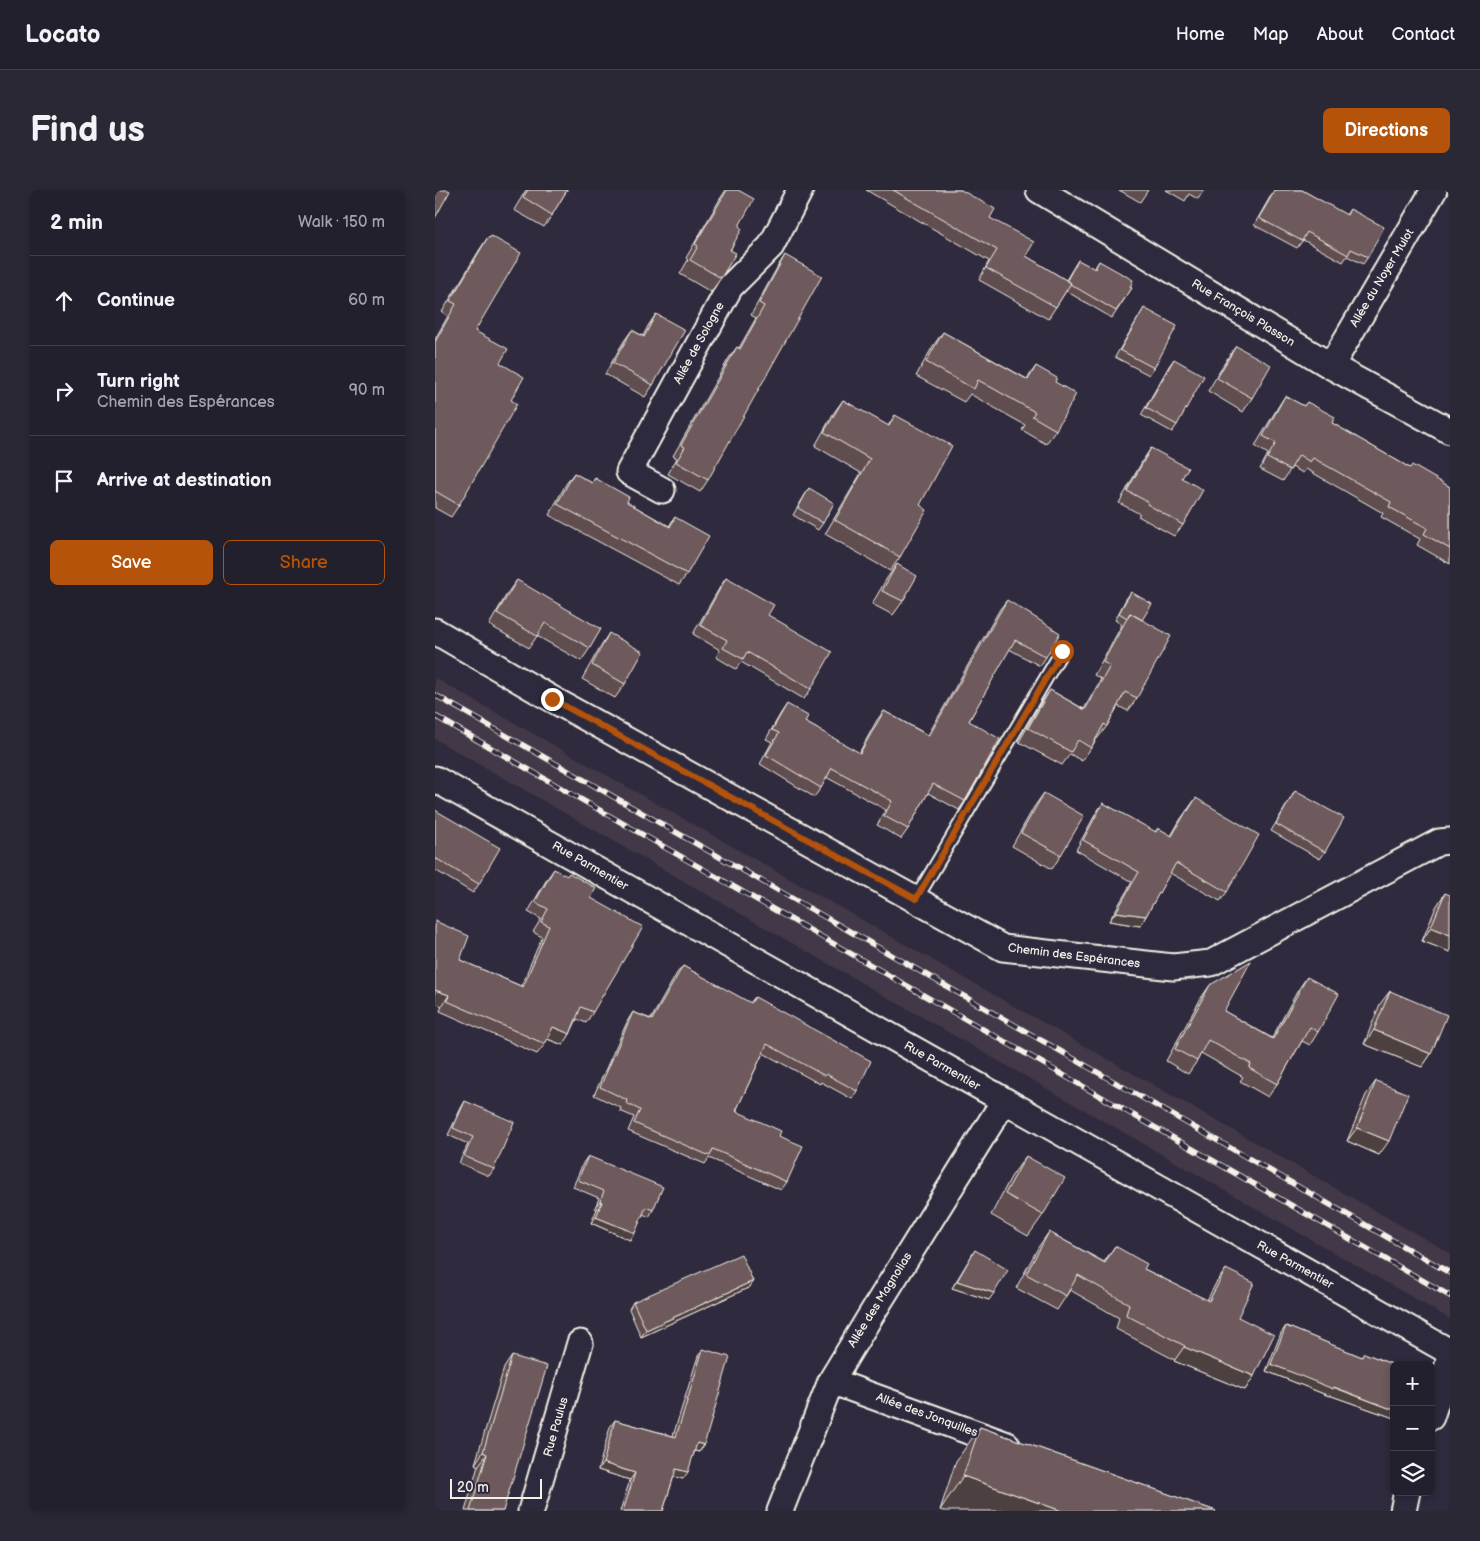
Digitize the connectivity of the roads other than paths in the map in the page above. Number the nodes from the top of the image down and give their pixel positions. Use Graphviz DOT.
graph roads {
  1 [pos="800,190"];
  2 [pos="1039,190"];
  3 [pos="1434,190"];
  4 [pos="1331,366"];
  5 [pos="1450,432"];
  6 [pos="663,490"];
  7 [pos="435,631"];
  8 [pos="1062,651"];
  9 [pos="435,779"];
  10 [pos="1450,841"];
  11 [pos="916,899"];
  12 [pos="1005,1101"];
  13 [pos="580,1343"];
  14 [pos="1450,1352"];
  15 [pos="1450,1359"];
  16 [pos="831,1381"];
  17 [pos="1435,1406"];
  18 [pos="1025,1451"];
  19 [pos="1406,1496"];
  20 [pos="531,1511"];
  21 [pos="781,1511"];
  22 [pos="1403,1511"];
  1 -- 6 [label="street, Allée de Sologne"];
  2 -- 4 [label="street, Rue François Plasson"];
  3 -- 4 [label="street, Allée du Noyer Mulot"];
  4 -- 5 [label="street, Rue François Plasson"];
  7 -- 11 [label="street, Chemin des Espérances"];
  8 -- 11 [label="lane"];
  9 -- 12 [label="street, Rue Parmentier"];
  10 -- 11 [label="street, Chemin des Espérances"];
  12 -- 14 [label="street, Rue Parmentier"];
  12 -- 16 [label="street, Allée des Magnolias"];
  13 -- 20 [label="street, Rue Paulus"];
  15 -- 17 [label="street"];
  16 -- 18 [label="street, Allée des Jonquilles"];
  16 -- 21 [label="street, Allée des Magnolias"];
  19 -- 22 [label="street"];
}
